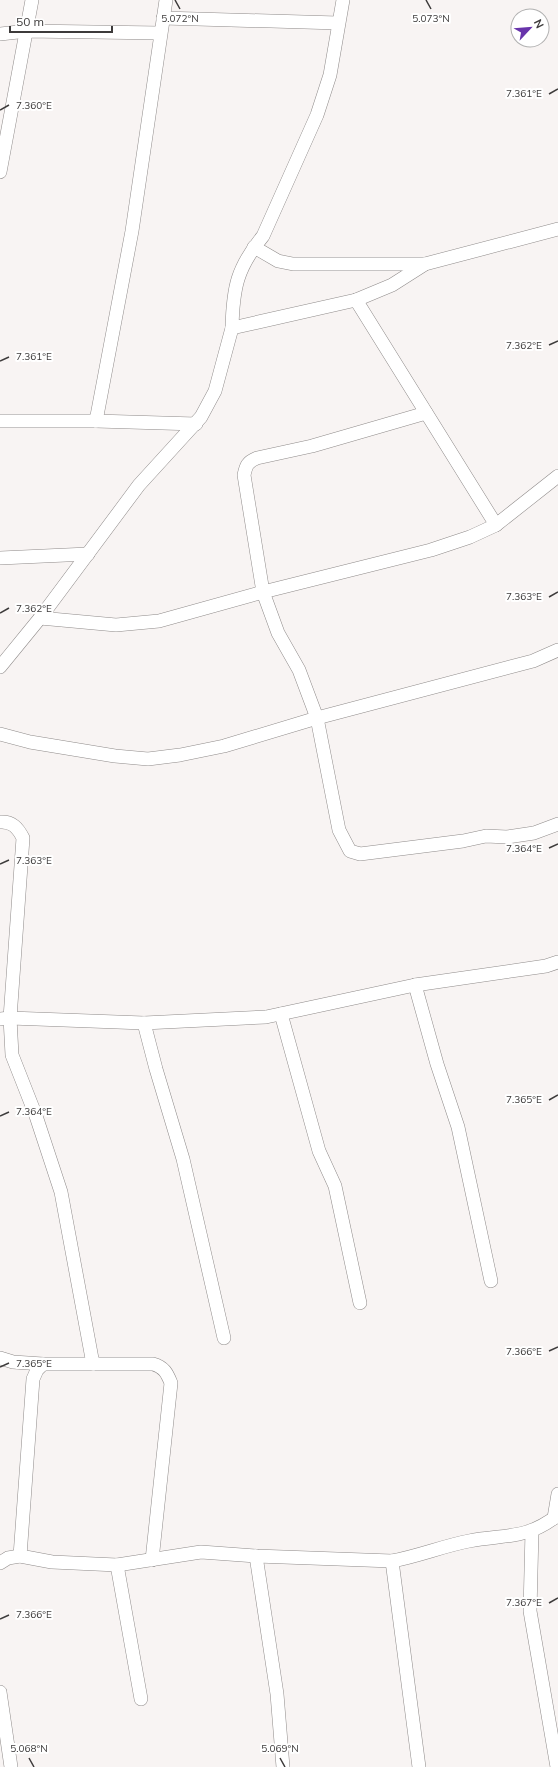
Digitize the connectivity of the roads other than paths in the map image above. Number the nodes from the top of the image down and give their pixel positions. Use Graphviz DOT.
graph roads {
  1 [pos="32,0"];
  2 [pos="166,0"];
  3 [pos="343,0"];
  4 [pos="163,18"];
  5 [pos="338,23"];
  6 [pos="27,31"];
  7 [pos="160,33"];
  8 [pos="0,34"];
  9 [pos="0,172"];
  10 [pos="558,229"];
  11 [pos="254,247"];
  12 [pos="425,264"];
  13 [pos="356,300"];
  14 [pos="232,328"];
  15 [pos="426,413"];
  16 [pos="0,421"];
  17 [pos="96,421"];
  18 [pos="196,424"];
  19 [pos="558,476"];
  20 [pos="496,526"];
  21 [pos="88,554"];
  22 [pos="0,558"];
  23 [pos="263,592"];
  24 [pos="40,618"];
  25 [pos="558,650"];
  26 [pos="0,667"];
  27 [pos="317,718"];
  28 [pos="0,734"];
  29 [pos="0,822"];
  30 [pos="558,824"];
  31 [pos="557,965"];
  32 [pos="415,985"];
  33 [pos="281,1014"];
  34 [pos="5,1018"];
  35 [pos="144,1023"];
  36 [pos="491,1281"];
  37 [pos="360,1303"];
  38 [pos="224,1338"];
  39 [pos="0,1358"];
  40 [pos="43,1364"];
  41 [pos="93,1364"];
  42 [pos="558,1494"];
  43 [pos="556,1516"];
  44 [pos="532,1531"];
  45 [pos="20,1556"];
  46 [pos="256,1556"];
  47 [pos="152,1560"];
  48 [pos="392,1561"];
  49 [pos="0,1563"];
  50 [pos="117,1565"];
  51 [pos="0,1692"];
  52 [pos="141,1698"];
  53 [pos="11,1767"];
  54 [pos="283,1767"];
  55 [pos="419,1767"];
  56 [pos="557,1767"];
  1 -- 6 [label="street"];
  2 -- 4 [label="street"];
  3 -- 5 [label="street"];
  4 -- 5 [label="street"];
  4 -- 7 [label="street"];
  5 -- 11 [label="street"];
  6 -- 7 [label="street"];
  6 -- 8 [label="street"];
  6 -- 9 [label="street"];
  7 -- 17 [label="street"];
  10 -- 12 [label="street"];
  11 -- 12 [label="street"];
  11 -- 14 [label="street"];
  12 -- 13 [label="street"];
  13 -- 14 [label="street"];
  13 -- 15 [label="street"];
  14 -- 18 [label="street"];
  15 -- 20 [label="street"];
  15 -- 23 [label="street"];
  16 -- 17 [label="street"];
  17 -- 18 [label="street"];
  18 -- 21 [label="street"];
  19 -- 20 [label="street"];
  20 -- 23 [label="street"];
  21 -- 22 [label="street"];
  21 -- 24 [label="street"];
  23 -- 24 [label="street"];
  23 -- 27 [label="street"];
  24 -- 26 [label="street"];
  25 -- 27 [label="street"];
  27 -- 28 [label="street"];
  27 -- 30 [label="street"];
  29 -- 34 [label="street"];
  31 -- 32 [label="street"];
  32 -- 33 [label="street"];
  32 -- 36 [label="street"];
  33 -- 35 [label="street"];
  33 -- 37 [label="street"];
  34 -- 35 [label="street"];
  34 -- 41 [label="street"];
  35 -- 38 [label="street"];
  39 -- 40 [label="street"];
  40 -- 41 [label="street"];
  40 -- 45 [label="street"];
  41 -- 47 [label="street"];
  42 -- 43 [label="street"];
  43 -- 44 [label="street"];
  44 -- 48 [label="street"];
  44 -- 56 [label="street"];
  45 -- 49 [label="street"];
  45 -- 50 [label="street"];
  46 -- 47 [label="street"];
  46 -- 48 [label="street"];
  46 -- 54 [label="street"];
  47 -- 50 [label="street"];
  48 -- 55 [label="street"];
  50 -- 52 [label="street"];
  51 -- 53 [label="street"];
}
